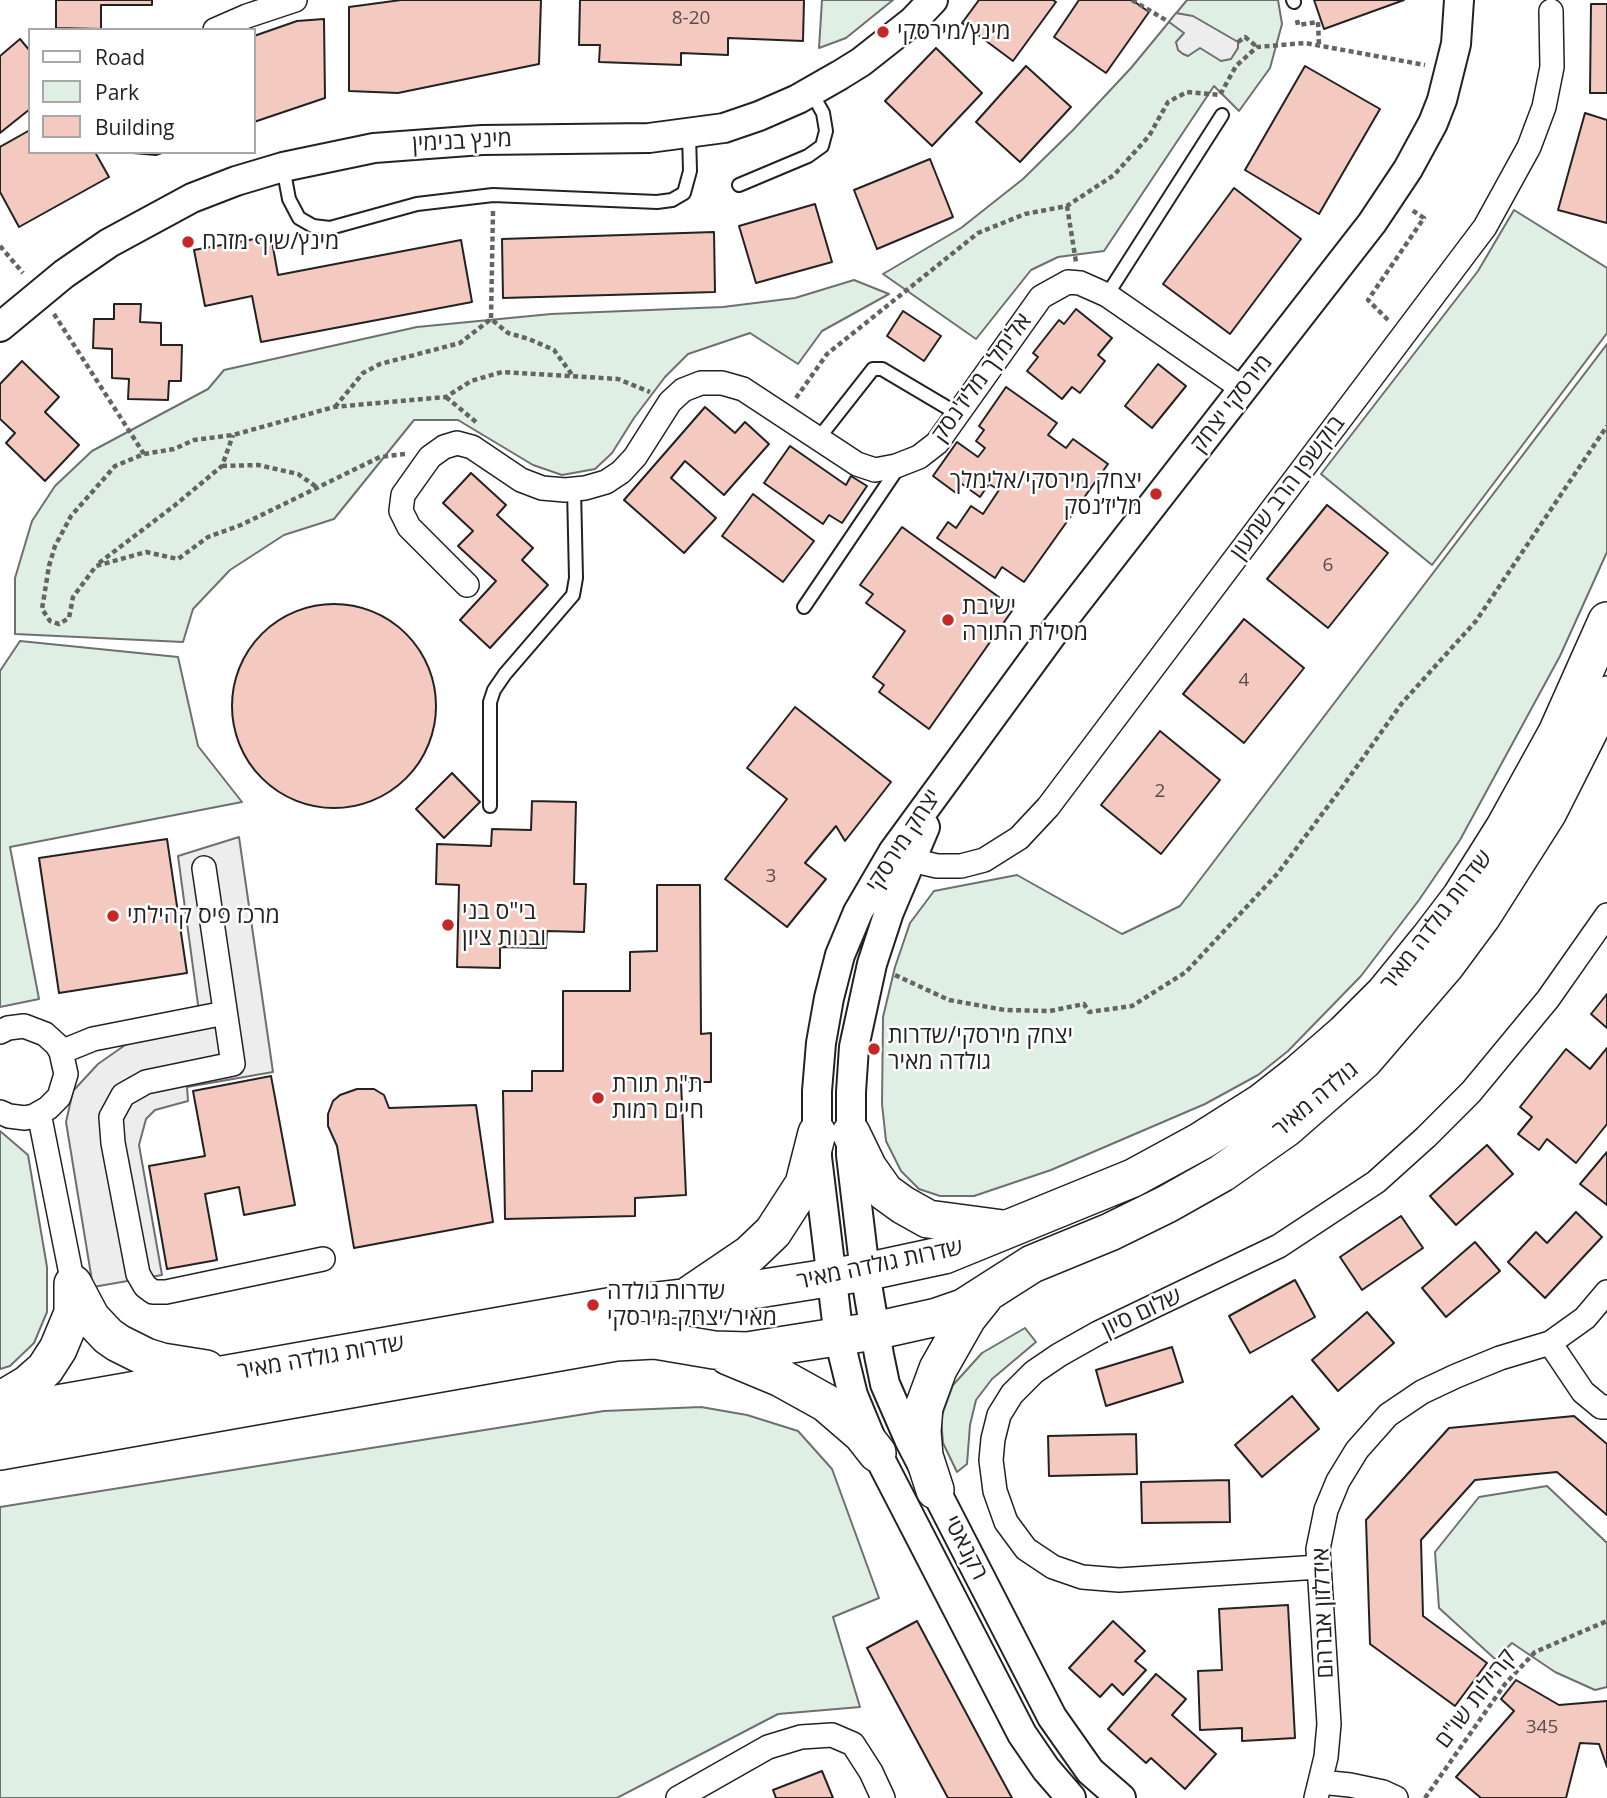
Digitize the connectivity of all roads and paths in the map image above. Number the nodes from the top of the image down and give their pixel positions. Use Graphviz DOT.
graph roads {
  1 [pos="295,0"];
  2 [pos="933,0"];
  3 [pos="1132,0"];
  4 [pos="1446,0"];
  5 [pos="1459,0"];
  6 [pos="1551,11"];
  7 [pos="1169,22"];
  8 [pos="1298,25"];
  9 [pos="220,28"];
  10 [pos="1238,42"];
  11 [pos="1319,46"];
  12 [pos="1257,47"];
  13 [pos="1453,57"];
  14 [pos="811,92"];
  15 [pos="1222,115"];
  16 [pos="689,134"];
  17 [pos="283,167"];
  18 [pos="738,185"];
  19 [pos="1392,194"];
  20 [pos="493,195"];
  21 [pos="1067,206"];
  22 [pos="0,246"];
  23 [pos="1080,284"];
  24 [pos="41,293"];
  25 [pos="1107,295"];
  26 [pos="491,319"];
  27 [pos="0,327"];
  28 [pos="1403,335"];
  29 [pos="574,376"];
  30 [pos="1243,388"];
  31 [pos="670,402"];
  32 [pos="334,407"];
  33 [pos="958,414"];
  34 [pos="784,416"];
  35 [pos="1607,426"];
  36 [pos="233,435"];
  37 [pos="818,439"];
  38 [pos="144,454"];
  39 [pos="430,457"];
  40 [pos="901,464"];
  41 [pos="222,466"];
  42 [pos="319,488"];
  43 [pos="574,489"];
  44 [pos="96,566"];
  45 [pos="467,585"];
  46 [pos="804,607"];
  47 [pos="1607,621"];
  48 [pos="1607,695"];
  49 [pos="944,779"];
  50 [pos="490,806"];
  51 [pos="911,860"];
  52 [pos="204,868"];
  53 [pos="1607,915"];
  54 [pos="872,964"];
  55 [pos="225,1013"];
  56 [pos="0,1032"];
  57 [pos="61,1052"];
  58 [pos="0,1112"];
  59 [pos="39,1113"];
  60 [pos="834,1133"];
  61 [pos="1003,1229"];
  62 [pos="323,1259"];
  63 [pos="849,1275"];
  64 [pos="73,1284"];
  65 [pos="1607,1292"];
  66 [pos="688,1296"];
  67 [pos="984,1296"];
  68 [pos="874,1331"];
  69 [pos="839,1338"];
  70 [pos="1550,1343"];
  71 [pos="714,1350"];
  72 [pos="231,1374"];
  73 [pos="0,1401"];
  74 [pos="1607,1407"];
  75 [pos="0,1414"];
  76 [pos="0,1451"];
  77 [pos="877,1453"];
  78 [pos="935,1490"];
  79 [pos="1319,1567"];
  80 [pos="1607,1621"];
  81 [pos="1318,1790"];
  82 [pos="678,1798"];
  83 [pos="883,1798"];
  84 [pos="1070,1798"];
  85 [pos="1121,1798"];
  86 [pos="1396,1798"];
  87 [pos="1425,1798"];
  1 -- 9 [label="street"];
  2 -- 14 [label="street, מינץ בנימין"];
  3 -- 7 [label="path"];
  4 -- 13 [label="street"];
  5 -- 13 [label="street, מירסקי יצחק"];
  6 -- 28 [label="street, בוקשפן הרב שמעון"];
  8 -- 11 [label="path"];
  10 -- 12 [label="path"];
  11 -- 12 [label="path"];
  11 -- 13 [label="path"];
  12 -- 21 [label="path"];
  13 -- 19 [label="street, מירסקי יצחק"];
  14 -- 16 [label="street, מינץ בנימין"];
  14 -- 18 [label="lane"];
  15 -- 25 [label="lane"];
  16 -- 17 [label="street, מינץ בנימין"];
  16 -- 20 [label="lane"];
  17 -- 20 [label="lane"];
  17 -- 24 [label="street, מינץ בנימין"];
  19 -- 28 [label="path"];
  19 -- 30 [label="street, מירסקי יצחק"];
  20 -- 26 [label="path"];
  21 -- 23 [label="path"];
  21 -- 34 [label="path"];
  22 -- 24 [label="path"];
  23 -- 25 [label="street"];
  23 -- 33 [label="street, אלימלך מליז'נסק"];
  24 -- 27 [label="street, מינץ בנימין"];
  24 -- 38 [label="path"];
  25 -- 30 [label="street"];
  26 -- 29 [label="path"];
  26 -- 32 [label="path"];
  28 -- 51 [label="street, בוקשפן הרב שמעון"];
  29 -- 31 [label="path"];
  29 -- 32 [label="path"];
  30 -- 49 [label="street, מירסקי יצחק"];
  31 -- 34 [label="street, אלימלך מליז'נסק"];
  31 -- 43 [label="street, אלימלך מליז'נסק"];
  32 -- 36 [label="path"];
  33 -- 37 [label="lane"];
  33 -- 40 [label="street, אלימלך מליז'נסק"];
  34 -- 37 [label="street, אלימלך מליז'נסק"];
  35 -- 54 [label="path"];
  36 -- 38 [label="path"];
  36 -- 41 [label="path"];
  37 -- 40 [label="street, אלימלך מליז'נסק"];
  38 -- 44 [label="path"];
  39 -- 42 [label="path"];
  39 -- 43 [label="street, אלימלך מליז'נסק"];
  39 -- 45 [label="street"];
  40 -- 46 [label="lane"];
  41 -- 42 [label="path"];
  41 -- 44 [label="path"];
  42 -- 44 [label="path"];
  43 -- 50 [label="lane"];
  47 -- 61 [label="main road, שדרות גולדה מאיר"];
  48 -- 67 [label="main road, גולדה מאיר"];
  49 -- 51 [label="street, יצחק מירסקי"];
  49 -- 60 [label="street, יצחק מירסקי"];
  51 -- 54 [label="street, יצחק מירסקי"];
  52 -- 55 [label="street"];
  53 -- 79 [label="street, שלום סיון"];
  54 -- 60 [label="street, יצחק מירסקי"];
  55 -- 57 [label="street"];
  55 -- 62 [label="street"];
  56 -- 57 [label="street"];
  57 -- 59 [label="street"];
  58 -- 59 [label="street"];
  59 -- 64 [label="street"];
  60 -- 61 [label="main road"];
  60 -- 63 [label="street, יצחק מירסקי"];
  60 -- 66 [label="main road"];
  61 -- 63 [label="main road, שדרות גולדה מאיר"];
  63 -- 66 [label="main road, שדרות גולדה מאיר"];
  63 -- 68 [label="street, רקנאטי"];
  63 -- 69 [label="street, רקנאטי"];
  64 -- 72 [label="main road"];
  64 -- 73 [label="main road"];
  65 -- 70 [label="street, אידלזון אברהם"];
  66 -- 72 [label="main road, שדרות גולדה מאיר"];
  67 -- 68 [label="main road, גולדה מאיר"];
  67 -- 78 [label="main road"];
  68 -- 69 [label="main road, שדרות גולדה מאיר"];
  68 -- 78 [label="street, רקנאטי"];
  69 -- 71 [label="main road, שדרות גולדה מאיר"];
  69 -- 77 [label="street, רקנאטי"];
  70 -- 74 [label="street"];
  70 -- 79 [label="street, אידלזון אברהם"];
  71 -- 76 [label="main road, שדרות גולדה מאיר"];
  71 -- 77 [label="main road"];
  72 -- 75 [label="main road, שדרות גולדה מאיר"];
  77 -- 84 [label="street, רקנאטי"];
  78 -- 85 [label="street, רקנאטי"];
  79 -- 81 [label="street, אידלזון אברהם"];
  80 -- 87 [label="path, קהילות שו\"ם"];
  81 -- 86 [label="street"];
  82 -- 83 [label="street"];
}
